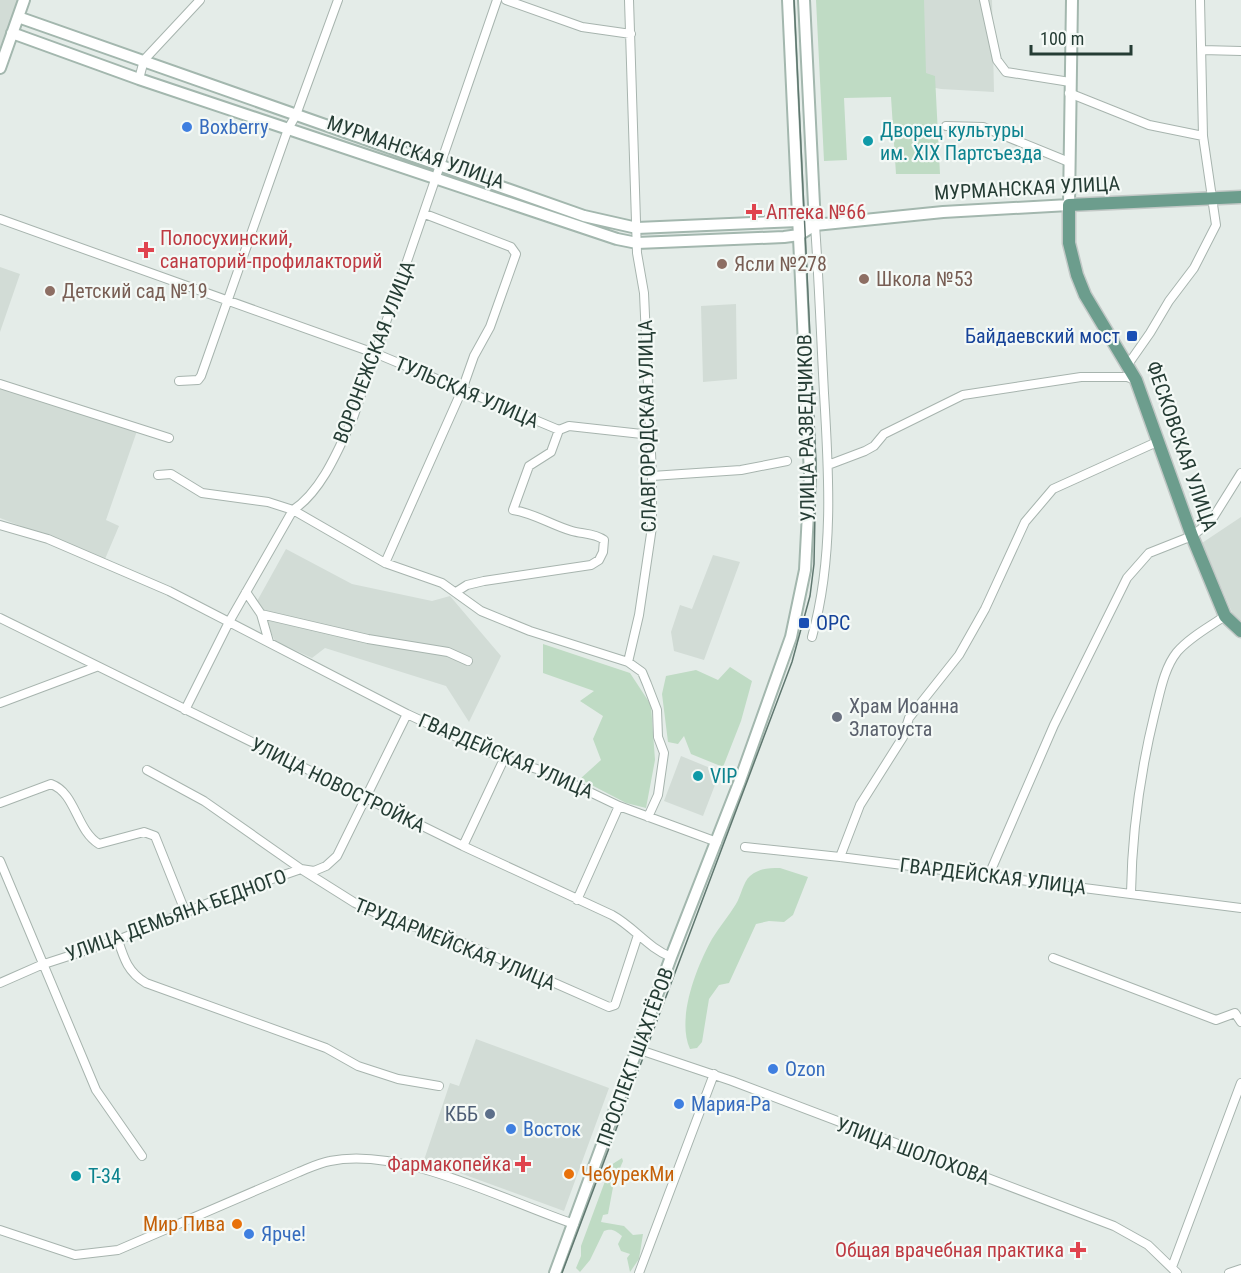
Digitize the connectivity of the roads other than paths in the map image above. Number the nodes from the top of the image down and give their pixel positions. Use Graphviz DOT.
graph roads {
  1 [pos="24,0"];
  2 [pos="200,0"];
  3 [pos="338,0"];
  4 [pos="497,0"];
  5 [pos="506,0"];
  6 [pos="629,0"];
  7 [pos="788,0"];
  8 [pos="804,0"];
  9 [pos="984,0"];
  10 [pos="1072,0"];
  11 [pos="1200,0"];
  12 [pos="18,17"];
  13 [pos="12,33"];
  14 [pos="631,34"];
  15 [pos="1202,50"];
  16 [pos="1241,51"];
  17 [pos="144,60"];
  18 [pos="0,68"];
  19 [pos="139,79"];
  20 [pos="1070,88"];
  21 [pos="296,115"];
  22 [pos="946,126"];
  23 [pos="288,129"];
  24 [pos="1203,136"];
  25 [pos="1069,162"];
  26 [pos="441,164"];
  27 [pos="437,179"];
  28 [pos="1241,197"];
  29 [pos="1212,198"];
  30 [pos="1069,205"];
  31 [pos="424,214"];
  32 [pos="0,219"];
  33 [pos="798,221"];
  34 [pos="815,225"];
  35 [pos="637,228"];
  36 [pos="799,235"];
  37 [pos="637,243"];
  38 [pos="228,300"];
  39 [pos="377,354"];
  40 [pos="1129,363"];
  41 [pos="1136,380"];
  42 [pos="179,381"];
  43 [pos="0,384"];
  44 [pos="462,390"];
  45 [pos="559,430"];
  46 [pos="651,435"];
  47 [pos="170,438"];
  48 [pos="1159,441"];
  49 [pos="787,461"];
  50 [pos="828,465"];
  51 [pos="1241,473"];
  52 [pos="158,475"];
  53 [pos="652,476"];
  54 [pos="293,510"];
  55 [pos="0,525"];
  56 [pos="1192,536"];
  57 [pos="385,563"];
  58 [pos="246,592"];
  59 [pos="456,592"];
  60 [pos="261,615"];
  61 [pos="1225,616"];
  62 [pos="0,618"];
  63 [pos="229,622"];
  64 [pos="1241,632"];
  65 [pos="812,637"];
  66 [pos="269,642"];
  67 [pos="468,661"];
  68 [pos="628,662"];
  69 [pos="96,667"];
  70 [pos="0,704"];
  71 [pos="185,710"];
  72 [pos="407,714"];
  73 [pos="504,759"];
  74 [pos="147,770"];
  75 [pos="367,799"];
  76 [pos="0,803"];
  77 [pos="619,806"];
  78 [pos="648,817"];
  79 [pos="717,842"];
  80 [pos="463,846"];
  81 [pos="745,847"];
  82 [pos="840,856"];
  83 [pos="0,861"];
  84 [pos="301,870"];
  85 [pos="988,877"];
  86 [pos="1131,894"];
  87 [pos="577,900"];
  88 [pos="1241,908"];
  89 [pos="185,911"];
  90 [pos="638,934"];
  91 [pos="118,940"];
  92 [pos="671,957"];
  93 [pos="1053,958"];
  94 [pos="41,965"];
  95 [pos="0,983"];
  96 [pos="1241,1022"];
  97 [pos="638,1049"];
  98 [pos="714,1074"];
  99 [pos="1241,1083"];
  100 [pos="439,1086"];
  101 [pos="141,1156"];
  102 [pos="574,1224"];
  103 [pos="0,1230"];
  104 [pos="1241,1269"];
  105 [pos="1175,1270"];
  106 [pos="555,1273"];
  107 [pos="639,1273"];
  108 [pos="1230,1273"];
  1 -- 12 [label="main road"];
  2 -- 17 [label="street"];
  3 -- 21 [label="street"];
  4 -- 26 [label="street, ВОРОНЕЖСКАЯ УЛИЦА"];
  5 -- 14 [label="street"];
  6 -- 14 [label="street, СЛАВГОРОДСКАЯ УЛИЦА"];
  7 -- 33 [label="main road, УЛИЦА РАЗВЕДЧИКОВ"];
  8 -- 34 [label="main road, УЛИЦА РАЗВЕДЧИКОВ"];
  9 -- 20 [label="street"];
  10 -- 20 [label="main road"];
  11 -- 15 [label="street, ФЕСКОВСКАЯ УЛИЦА"];
  12 -- 13 [label="main road"];
  12 -- 17 [label="main road, МУРМАНСКАЯ УЛИЦА"];
  13 -- 18 [label="main road"];
  13 -- 19 [label="main road, МУРМАНСКАЯ УЛИЦА"];
  14 -- 35 [label="street, СЛАВГОРОДСКАЯ УЛИЦА"];
  15 -- 16 [label="street"];
  15 -- 24 [label="street, ФЕСКОВСКАЯ УЛИЦА"];
  17 -- 19 [label="street"];
  17 -- 21 [label="main road, МУРМАНСКАЯ УЛИЦА"];
  19 -- 23 [label="main road, МУРМАНСКАЯ УЛИЦА"];
  20 -- 24 [label="street"];
  20 -- 25 [label="main road"];
  21 -- 23 [label="street"];
  21 -- 26 [label="main road, МУРМАНСКАЯ УЛИЦА"];
  22 -- 25 [label="street"];
  23 -- 27 [label="main road, МУРМАНСКАЯ УЛИЦА"];
  23 -- 38 [label="street"];
  24 -- 29 [label="street, ФЕСКОВСКАЯ УЛИЦА"];
  25 -- 30 [label="main road"];
  26 -- 27 [label="street, ВОРОНЕЖСКАЯ УЛИЦА"];
  26 -- 35 [label="main road, МУРМАНСКАЯ УЛИЦА"];
  27 -- 31 [label="street, ВОРОНЕЖСКАЯ УЛИЦА"];
  27 -- 37 [label="main road, МУРМАНСКАЯ УЛИЦА"];
  28 -- 29 [label="main road, МУРМАНСКАЯ УЛИЦА"];
  29 -- 30 [label="main road, МУРМАНСКАЯ УЛИЦА"];
  29 -- 40 [label="street, ФЕСКОВСКАЯ УЛИЦА"];
  30 -- 34 [label="main road, МУРМАНСКАЯ УЛИЦА"];
  30 -- 40 [label="main road"];
  31 -- 39 [label="street, ВОРОНЕЖСКАЯ УЛИЦА"];
  31 -- 44 [label="street"];
  32 -- 38 [label="street, ТУЛЬСКАЯ УЛИЦА"];
  33 -- 34 [label="main road, МУРМАНСКАЯ УЛИЦА"];
  33 -- 35 [label="main road, МУРМАНСКАЯ УЛИЦА"];
  33 -- 36 [label="main road, УЛИЦА РАЗВЕДЧИКОВ"];
  34 -- 36 [label="main road, МУРМАНСКАЯ УЛИЦА"];
  34 -- 50 [label="street, УЛИЦА РАЗВЕДЧИКОВ"];
  35 -- 37 [label="street, СЛАВГОРОДСКАЯ УЛИЦА"];
  36 -- 37 [label="main road, МУРМАНСКАЯ УЛИЦА"];
  36 -- 79 [label="main road, УЛИЦА РАЗВЕДЧИКОВ"];
  37 -- 46 [label="street, СЛАВГОРОДСКАЯ УЛИЦА"];
  38 -- 39 [label="street, ТУЛЬСКАЯ УЛИЦА"];
  38 -- 42 [label="street"];
  39 -- 44 [label="street, ТУЛЬСКАЯ УЛИЦА"];
  39 -- 54 [label="street, ВОРОНЕЖСКАЯ УЛИЦА"];
  40 -- 41 [label="main road, ФЕСКОВСКАЯ УЛИЦА"];
  41 -- 48 [label="main road, ФЕСКОВСКАЯ УЛИЦА"];
  41 -- 50 [label="street"];
  43 -- 47 [label="street"];
  44 -- 45 [label="street, ТУЛЬСКАЯ УЛИЦА"];
  44 -- 57 [label="street"];
  45 -- 46 [label="street, ТУЛЬСКАЯ УЛИЦА"];
  45 -- 59 [label="street"];
  46 -- 53 [label="street, СЛАВГОРОДСКАЯ УЛИЦА"];
  48 -- 56 [label="main road, ФЕСКОВСКАЯ УЛИЦА"];
  48 -- 82 [label="street"];
  49 -- 53 [label="street"];
  50 -- 65 [label="street, УЛИЦА РАЗВЕДЧИКОВ"];
  51 -- 56 [label="street"];
  52 -- 54 [label="street"];
  53 -- 68 [label="street, СЛАВГОРОДСКАЯ УЛИЦА"];
  54 -- 57 [label="street"];
  54 -- 58 [label="street, ВОРОНЕЖСКАЯ УЛИЦА"];
  55 -- 63 [label="street, ГВАРДЕЙСКАЯ УЛИЦА"];
  56 -- 61 [label="main road, ФЕСКОВСКАЯ УЛИЦА"];
  56 -- 85 [label="street"];
  57 -- 59 [label="street"];
  58 -- 60 [label="street"];
  58 -- 63 [label="street, ВОРОНЕЖСКАЯ УЛИЦА"];
  59 -- 68 [label="street"];
  60 -- 66 [label="street"];
  60 -- 67 [label="street"];
  61 -- 64 [label="main road, ФЕСКОВСКАЯ УЛИЦА"];
  61 -- 86 [label="street"];
  62 -- 69 [label="street, УЛИЦА НОВОСТРОЙКА"];
  63 -- 66 [label="street, ГВАРДЕЙСКАЯ УЛИЦА"];
  63 -- 71 [label="street, ВОРОНЕЖСКАЯ УЛИЦА"];
  66 -- 72 [label="street, ГВАРДЕЙСКАЯ УЛИЦА"];
  68 -- 78 [label="street"];
  69 -- 70 [label="street"];
  69 -- 71 [label="street, УЛИЦА НОВОСТРОЙКА"];
  71 -- 75 [label="street, УЛИЦА НОВОСТРОЙКА"];
  72 -- 73 [label="street, ГВАРДЕЙСКАЯ УЛИЦА"];
  72 -- 75 [label="street, УЛИЦА ДЕМЬЯНА БЕДНОГО"];
  73 -- 77 [label="street, ГВАРДЕЙСКАЯ УЛИЦА"];
  73 -- 80 [label="street"];
  74 -- 84 [label="street, ТРУДАРМЕЙСКАЯ УЛИЦА"];
  75 -- 80 [label="street, УЛИЦА НОВОСТРОЙКА"];
  75 -- 84 [label="street, УЛИЦА ДЕМЬЯНА БЕДНОГО"];
  76 -- 89 [label="street"];
  77 -- 78 [label="street, ГВАРДЕЙСКАЯ УЛИЦА"];
  77 -- 87 [label="street"];
  78 -- 79 [label="street, ГВАРДЕЙСКАЯ УЛИЦА"];
  79 -- 92 [label="main road, ПРОСПЕКТ ШАХТЁРОВ"];
  80 -- 87 [label="street, УЛИЦА НОВОСТРОЙКА"];
  81 -- 82 [label="street, ГВАРДЕЙСКАЯ УЛИЦА"];
  82 -- 85 [label="street, ГВАРДЕЙСКАЯ УЛИЦА"];
  83 -- 94 [label="street"];
  84 -- 89 [label="street, УЛИЦА ДЕМЬЯНА БЕДНОГО"];
  84 -- 90 [label="street, ТРУДАРМЕЙСКАЯ УЛИЦА"];
  85 -- 86 [label="street, ГВАРДЕЙСКАЯ УЛИЦА"];
  86 -- 88 [label="street, ГВАРДЕЙСКАЯ УЛИЦА"];
  87 -- 90 [label="street, УЛИЦА НОВОСТРОЙКА"];
  89 -- 91 [label="street, УЛИЦА ДЕМЬЯНА БЕДНОГО"];
  90 -- 92 [label="street, УЛИЦА НОВОСТРОЙКА"];
  91 -- 94 [label="street, УЛИЦА ДЕМЬЯНА БЕДНОГО"];
  91 -- 100 [label="street"];
  92 -- 97 [label="main road, ПРОСПЕКТ ШАХТЁРОВ"];
  93 -- 96 [label="street"];
  94 -- 95 [label="street, УЛИЦА ДЕМЬЯНА БЕДНОГО"];
  94 -- 101 [label="street"];
  97 -- 98 [label="street, УЛИЦА ШОЛОХОВА"];
  97 -- 102 [label="main road, ПРОСПЕКТ ШАХТЁРОВ"];
  98 -- 105 [label="street, УЛИЦА ШОЛОХОВА"];
  98 -- 107 [label="street"];
  99 -- 105 [label="street"];
  102 -- 103 [label="street"];
  102 -- 106 [label="main road, ПРОСПЕКТ ШАХТЁРОВ"];
  104 -- 108 [label="street"];
}
